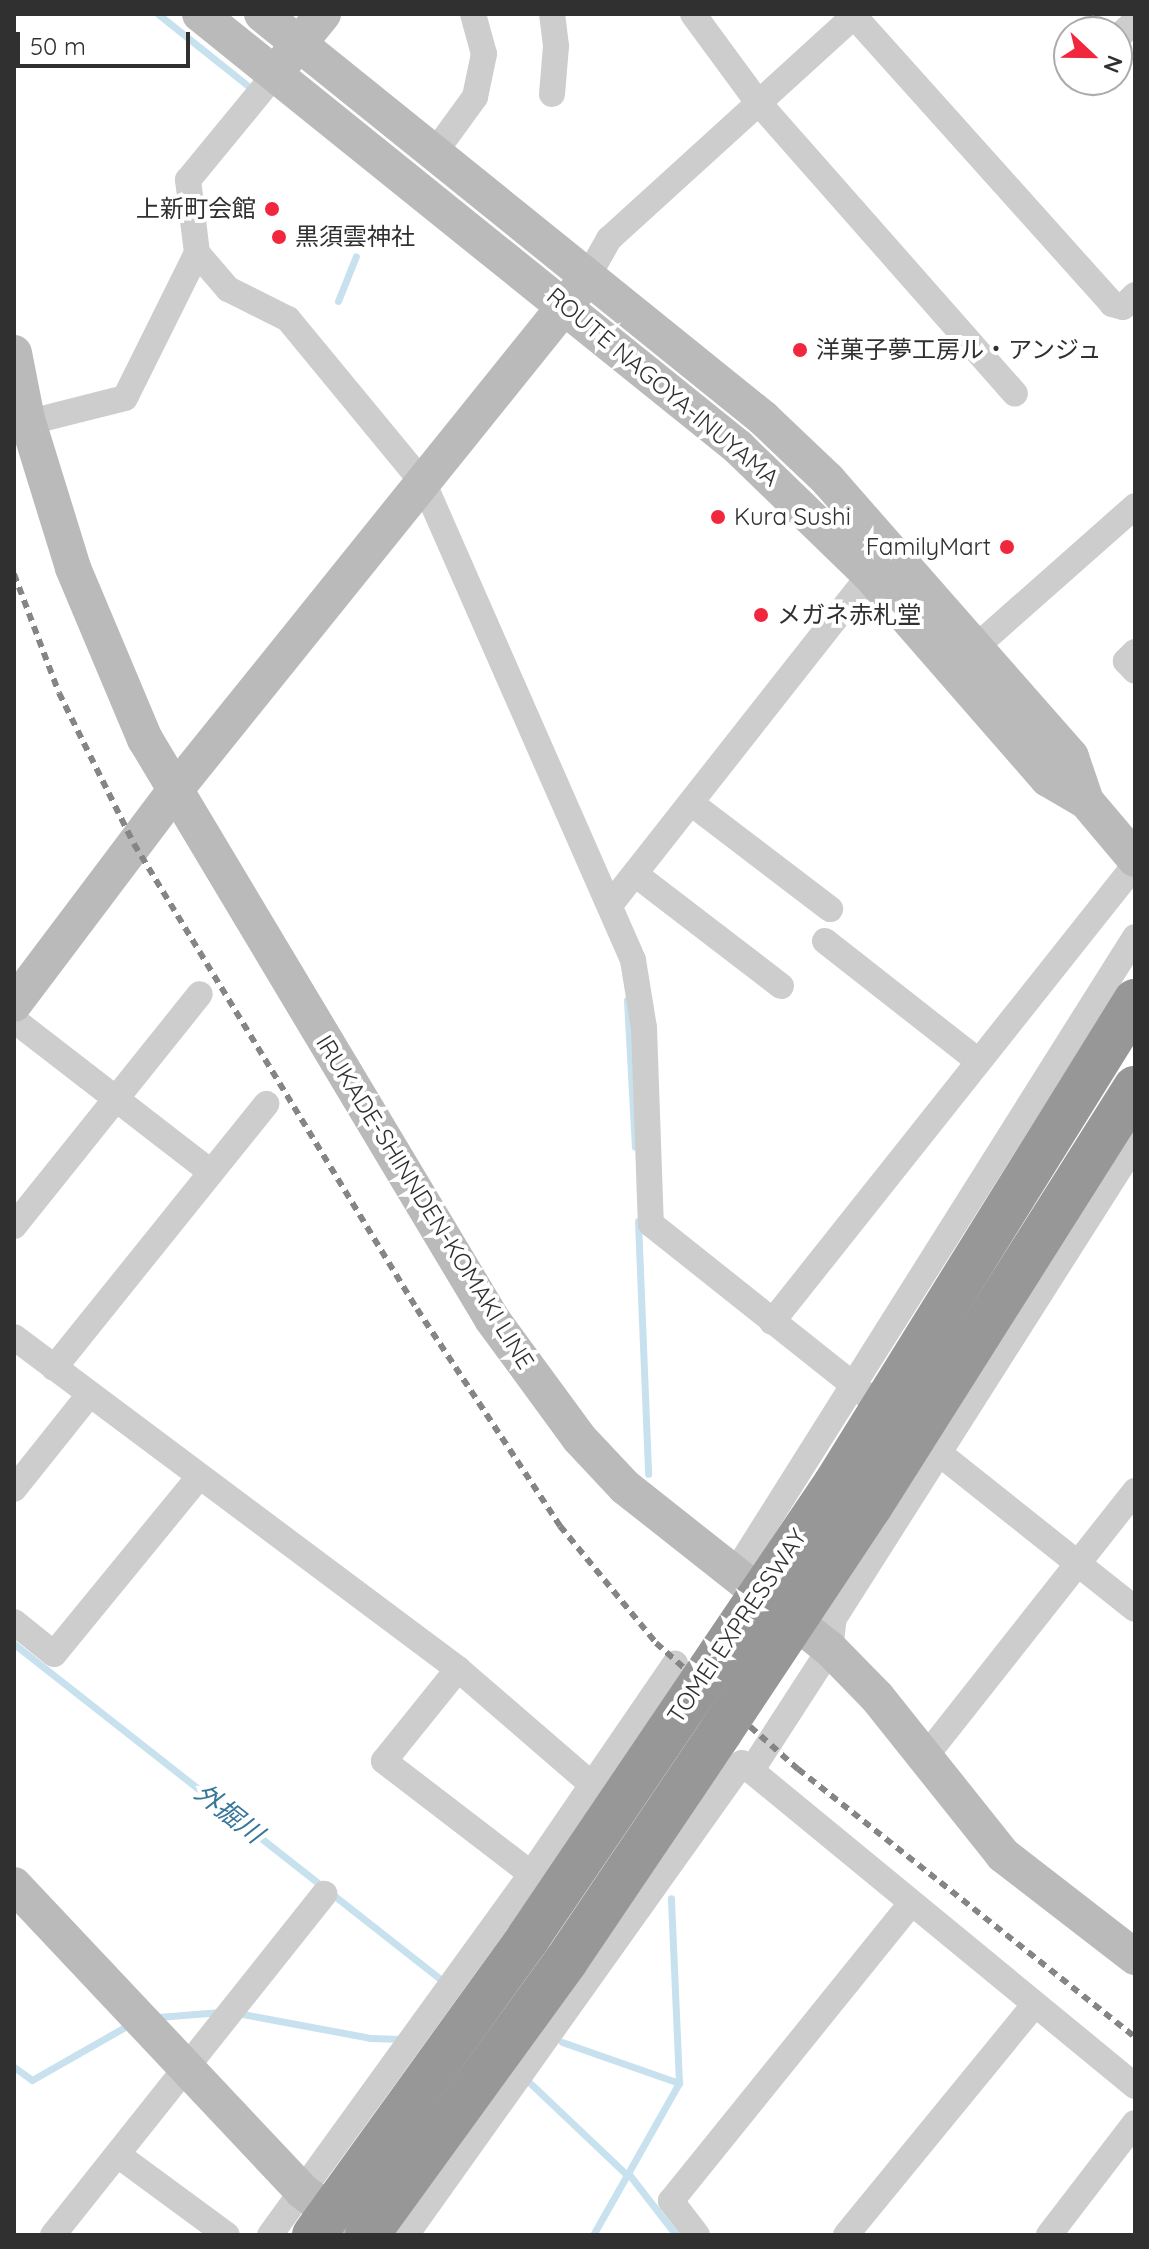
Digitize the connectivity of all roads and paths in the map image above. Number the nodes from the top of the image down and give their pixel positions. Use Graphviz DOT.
graph roads {
  1 [pos="200,14"];
  2 [pos="262,14"];
  3 [pos="323,14"];
  4 [pos="473,14"];
  5 [pos="552,14"];
  6 [pos="693,14"];
  7 [pos="855,15"];
  8 [pos="299,42"];
  9 [pos="276,73"];
  10 [pos="552,94"];
  11 [pos="757,101"];
  12 [pos="435,152"];
  13 [pos="197,253"];
  14 [pos="588,276"];
  15 [pos="1135,295"];
  16 [pos="568,305"];
  17 [pos="14,353"];
  18 [pos="1015,394"];
  19 [pos="20,423"];
  20 [pos="424,484"];
  21 [pos="1135,506"];
  22 [pos="870,575"];
  23 [pos="977,646"];
  24 [pos="1135,652"];
  25 [pos="1135,671"];
  26 [pos="176,789"];
  27 [pos="1086,801"];
  28 [pos="691,803"];
  29 [pos="1135,859"];
  30 [pos="1135,865"];
  31 [pos="635,874"];
  32 [pos="610,905"];
  33 [pos="830,909"];
  34 [pos="1135,937"];
  35 [pos="825,941"];
  36 [pos="781,986"];
  37 [pos="200,994"];
  38 [pos="1135,1001"];
  39 [pos="14,1004"];
  40 [pos="14,1020"];
  41 [pos="977,1060"];
  42 [pos="1135,1088"];
  43 [pos="116,1099"];
  44 [pos="266,1104"];
  45 [pos="1135,1144"];
  46 [pos="211,1172"];
  47 [pos="991,1174"];
  48 [pos="14,1226"];
  49 [pos="1082,1228"];
  50 [pos="772,1322"];
  51 [pos="14,1337"];
  52 [pos="54,1368"];
  53 [pos="856,1386"];
  54 [pos="89,1395"];
  55 [pos="940,1454"];
  56 [pos="197,1479"];
  57 [pos="14,1489"];
  58 [pos="1135,1491"];
  59 [pos="1079,1564"];
  60 [pos="735,1573"];
  61 [pos="1135,1609"];
  62 [pos="14,1622"];
  63 [pos="830,1649"];
  64 [pos="675,1664"];
  65 [pos="458,1669"];
  66 [pos="925,1757"];
  67 [pos="751,1771"];
  68 [pos="591,1784"];
  69 [pos="531,1874"];
  70 [pos="14,1885"];
  71 [pos="324,1894"];
  72 [pos="910,1905"];
  73 [pos="1135,1957"];
  74 [pos="1034,2005"];
  75 [pos="188,2070"];
  76 [pos="1135,2086"];
  77 [pos="1135,2123"];
  78 [pos="118,2155"];
  79 [pos="302,2191"];
  80 [pos="1060,2231"];
  81 [pos="53,2235"];
  82 [pos="227,2235"];
  83 [pos="270,2235"];
  84 [pos="314,2235"];
  85 [pos="364,2235"];
  86 [pos="406,2235"];
  87 [pos="697,2235"];
  88 [pos="846,2235"];
  1 -- 9 [label="main road, ROUTE NAGOYA-INUYAMA"];
  2 -- 8 [label="main road, ROUTE NAGOYA-INUYAMA"];
  3 -- 8 [label="main road"];
  4 -- 12 [label="street"];
  5 -- 10 [label="street"];
  6 -- 11 [label="street"];
  7 -- 11 [label="street"];
  7 -- 15 [label="street"];
  8 -- 9 [label="main road"];
  8 -- 12 [label="main road, ROUTE NAGOYA-INUYAMA"];
  9 -- 13 [label="street"];
  9 -- 16 [label="main road, ROUTE NAGOYA-INUYAMA"];
  11 -- 14 [label="street"];
  11 -- 18 [label="street"];
  12 -- 14 [label="main road, ROUTE NAGOYA-INUYAMA"];
  13 -- 19 [label="street"];
  13 -- 20 [label="street"];
  14 -- 16 [label="main road"];
  14 -- 23 [label="main road, ROUTE NAGOYA-INUYAMA"];
  16 -- 20 [label="main road"];
  16 -- 22 [label="main road, ROUTE NAGOYA-INUYAMA"];
  17 -- 19 [label="main road, IRUKADE-SHINNDEN-KOMAKI LINE"];
  19 -- 26 [label="main road, IRUKADE-SHINNDEN-KOMAKI LINE"];
  20 -- 26 [label="main road"];
  20 -- 32 [label="street"];
  21 -- 23 [label="street"];
  22 -- 27 [label="main road, ROUTE NAGOYA-INUYAMA"];
  22 -- 28 [label="street"];
  23 -- 27 [label="main road, ROUTE NAGOYA-INUYAMA"];
  24 -- 25 [label="street"];
  26 -- 39 [label="main road"];
  26 -- 60 [label="main road, IRUKADE-SHINNDEN-KOMAKI LINE"];
  27 -- 29 [label="main road, ROUTE NAGOYA-INUYAMA"];
  28 -- 31 [label="street"];
  28 -- 33 [label="street"];
  30 -- 41 [label="street"];
  31 -- 32 [label="street"];
  31 -- 36 [label="street"];
  32 -- 50 [label="street"];
  34 -- 47 [label="street"];
  35 -- 41 [label="street"];
  37 -- 43 [label="street"];
  38 -- 84 [label="highway, TOMEI EXPRESSWAY, bridge"];
  40 -- 43 [label="street"];
  41 -- 50 [label="street"];
  42 -- 85 [label="highway, TOMEI EXPRESSWAY, bridge"];
  43 -- 46 [label="street"];
  43 -- 48 [label="street"];
  44 -- 46 [label="street"];
  45 -- 49 [label="street"];
  46 -- 52 [label="street"];
  47 -- 49 [label="street"];
  47 -- 53 [label="street"];
  49 -- 55 [label="street"];
  50 -- 53 [label="street"];
  51 -- 52 [label="street"];
  52 -- 54 [label="street"];
  53 -- 55 [label="street"];
  53 -- 60 [label="street"];
  54 -- 56 [label="street"];
  54 -- 57 [label="street"];
  55 -- 59 [label="street"];
  55 -- 63 [label="street"];
  56 -- 62 [label="street"];
  56 -- 65 [label="street"];
  58 -- 59 [label="street"];
  59 -- 61 [label="street"];
  59 -- 66 [label="street"];
  60 -- 63 [label="main road, IRUKADE-SHINNDEN-KOMAKI LINE"];
  63 -- 66 [label="main road, IRUKADE-SHINNDEN-KOMAKI LINE"];
  63 -- 67 [label="street"];
  64 -- 68 [label="street"];
  65 -- 68 [label="street"];
  65 -- 69 [label="street"];
  66 -- 73 [label="main road, IRUKADE-SHINNDEN-KOMAKI LINE"];
  67 -- 72 [label="street"];
  67 -- 86 [label="street"];
  68 -- 69 [label="street"];
  69 -- 79 [label="street"];
  70 -- 75 [label="main road"];
  71 -- 75 [label="street"];
  72 -- 74 [label="street"];
  72 -- 87 [label="street"];
  74 -- 76 [label="street"];
  74 -- 88 [label="street"];
  75 -- 78 [label="street"];
  75 -- 79 [label="main road"];
  77 -- 80 [label="street"];
  78 -- 81 [label="street"];
  78 -- 82 [label="street"];
  79 -- 83 [label="street"];
  79 -- 85 [label="main road"];
}
